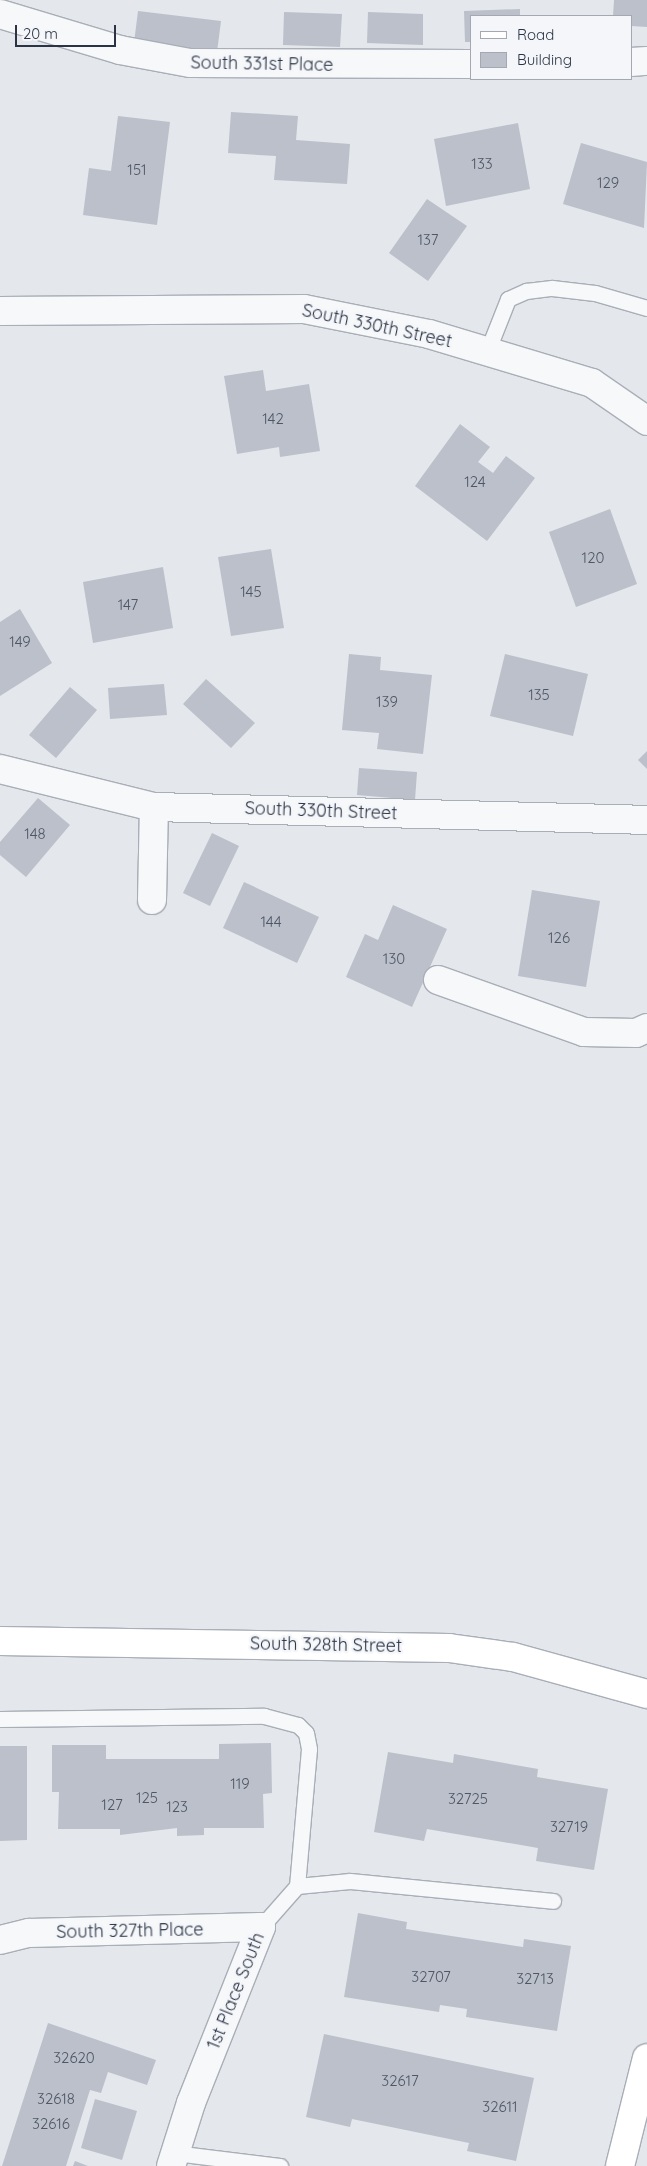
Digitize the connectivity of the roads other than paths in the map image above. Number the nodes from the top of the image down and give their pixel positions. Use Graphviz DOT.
graph roads {
  1 [pos="0,14"];
  2 [pos="647,61"];
  3 [pos="632,62"];
  4 [pos="470,64"];
  5 [pos="647,308"];
  6 [pos="0,311"];
  7 [pos="487,352"];
  8 [pos="647,421"];
  9 [pos="0,769"];
  10 [pos="154,807"];
  11 [pos="647,820"];
  12 [pos="152,900"];
  13 [pos="438,980"];
  14 [pos="647,1028"];
  15 [pos="0,1642"];
  16 [pos="647,1694"];
  17 [pos="0,1719"];
  18 [pos="296,1886"];
  19 [pos="553,1901"];
  20 [pos="261,1927"];
  21 [pos="0,1940"];
  22 [pos="647,2058"];
  23 [pos="173,2160"];
  24 [pos="280,2166"];
  25 [pos="620,2166"];
  1 -- 4 [label="street, South 331st Place"];
  2 -- 3 [label="street"];
  5 -- 7 [label="lane"];
  6 -- 7 [label="street, South 330th Street"];
  7 -- 8 [label="street, South 330th Street"];
  9 -- 10 [label="street, South 330th Street"];
  10 -- 11 [label="street, South 330th Street"];
  10 -- 12 [label="street"];
  13 -- 14 [label="street"];
  15 -- 16 [label="street, South 328th Street"];
  17 -- 18 [label="lane"];
  18 -- 19 [label="lane"];
  18 -- 20 [label="lane, 1st Place South"];
  20 -- 21 [label="street, South 327th Place"];
  20 -- 23 [label="street, 1st Place South"];
  22 -- 25 [label="street"];
  23 -- 24 [label="lane"];
}
